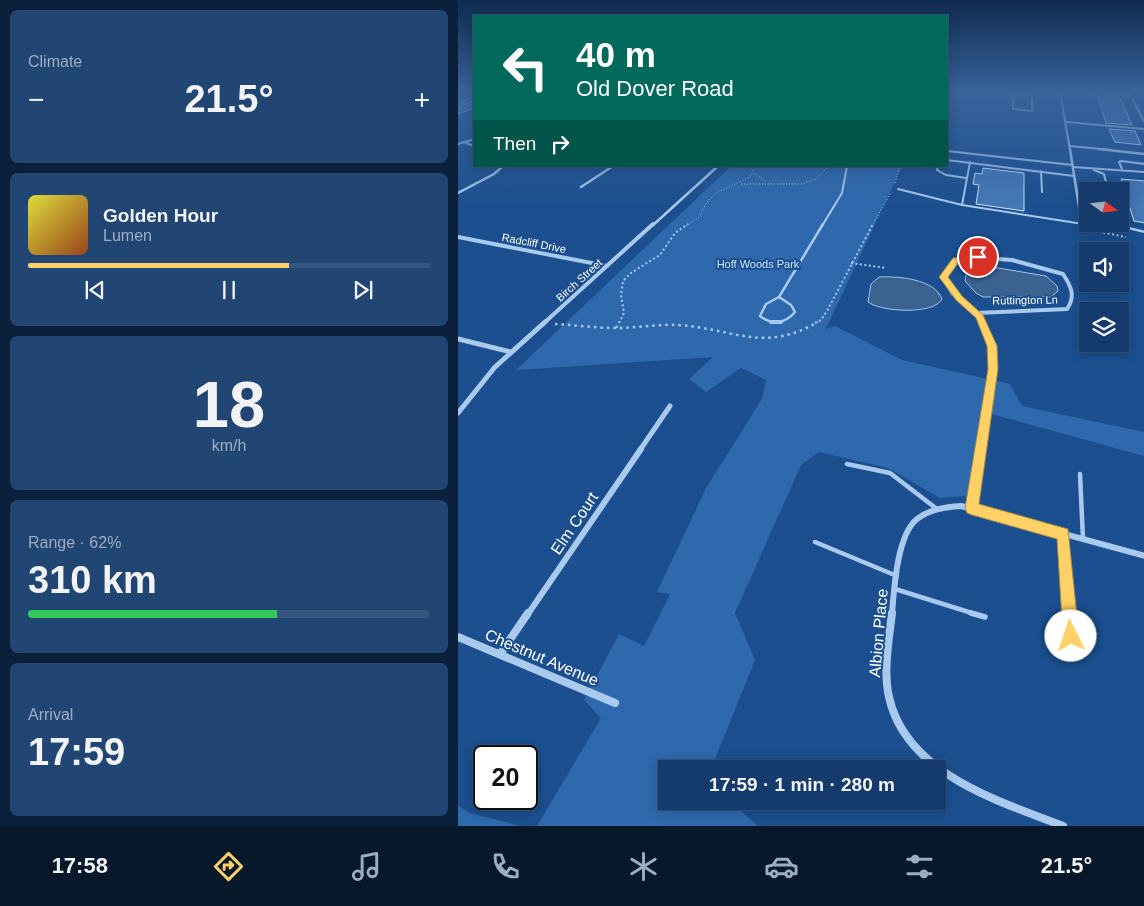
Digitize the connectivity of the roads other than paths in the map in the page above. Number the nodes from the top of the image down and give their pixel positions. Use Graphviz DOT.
graph roads {
  1 [pos="1067,131"];
  2 [pos="473,139"];
  3 [pos="464,142"];
  4 [pos="458,144"];
  5 [pos="473,146"];
  6 [pos="1070,146"];
  7 [pos="948,151"];
  8 [pos="1144,154"];
  9 [pos="948,160"];
  10 [pos="970,162"];
  11 [pos="1144,164"];
  12 [pos="1073,166"];
  13 [pos="502,167"];
  14 [pos="611,167"];
  15 [pos="717,167"];
  16 [pos="847,167"];
  17 [pos="938,167"];
  18 [pos="1092,170"];
  19 [pos="1122,170"];
  20 [pos="1041,171"];
  21 [pos="1144,172"];
  22 [pos="1074,176"];
  23 [pos="966,178"];
  24 [pos="1106,182"];
  25 [pos="581,187"];
  26 [pos="898,189"];
  27 [pos="1042,192"];
  28 [pos="458,193"];
  29 [pos="962,205"];
  30 [pos="1079,205"];
  31 [pos="1079,222"];
  32 [pos="1129,228"];
  33 [pos="1144,232"];
  34 [pos="458,237"];
  35 [pos="607,266"];
  36 [pos="779,297"];
  37 [pos="975,313"];
  38 [pos="458,339"];
  39 [pos="511,352"];
  40 [pos="670,406"];
  41 [pos="458,413"];
  42 [pos="847,464"];
  43 [pos="1080,474"];
  44 [pos="972,508"];
  45 [pos="937,509"];
  46 [pos="1064,534"];
  47 [pos="1084,539"];
  48 [pos="815,542"];
  49 [pos="1144,556"];
  50 [pos="897,576"];
  51 [pos="896,588"];
  52 [pos="985,617"];
  53 [pos="1071,636"];
  54 [pos="458,637"];
  55 [pos="500,654"];
  56 [pos="615,703"];
  57 [pos="1063,826"];
  1 -- 6 [label="street"];
  2 -- 3 [label="street"];
  3 -- 4 [label="street"];
  3 -- 5 [label="street"];
  6 -- 8 [label="street"];
  6 -- 12 [label="street"];
  7 -- 12 [label="lane"];
  9 -- 10 [label="lane"];
  10 -- 20 [label="lane"];
  10 -- 23 [label="lane"];
  11 -- 19 [label="lane"];
  12 -- 18 [label="lane"];
  12 -- 22 [label="street"];
  13 -- 28 [label="street"];
  14 -- 25 [label="street"];
  15 -- 35 [label="street, Birch Street"];
  16 -- 36 [label="lane"];
  17 -- 23 [label="lane"];
  18 -- 19 [label="lane"];
  18 -- 24 [label="lane"];
  19 -- 21 [label="lane"];
  20 -- 22 [label="lane"];
  20 -- 27 [label="lane"];
  22 -- 30 [label="street"];
  23 -- 29 [label="lane"];
  26 -- 29 [label="lane"];
  29 -- 31 [label="lane"];
  32 -- 33 [label="lane"];
  34 -- 35 [label="street, Radcliff Drive"];
  35 -- 39 [label="street, Birch Street"];
  36 -- 36 [label="lane"];
  37 -- 37 [label="street, Ruttington Ln"];
  37 -- 44 [label="street, Ruttington Ln"];
  38 -- 39 [label="street"];
  39 -- 41 [label="street, Birch Street"];
  40 -- 55 [label="street, Elm Court"];
  42 -- 45 [label="lane"];
  43 -- 47 [label="lane"];
  44 -- 45 [label="street, Albion Place"];
  44 -- 46 [label="street, Albion Place"];
  45 -- 50 [label="street, Albion Place"];
  46 -- 47 [label="street, Albion Place"];
  46 -- 53 [label="lane"];
  47 -- 49 [label="street, Albion Place"];
  48 -- 50 [label="lane"];
  50 -- 51 [label="street, Albion Place"];
  51 -- 52 [label="lane"];
  51 -- 57 [label="street, Albion Place"];
  54 -- 55 [label="street, Chestnut Avenue"];
  55 -- 56 [label="street, Chestnut Avenue"];
}
